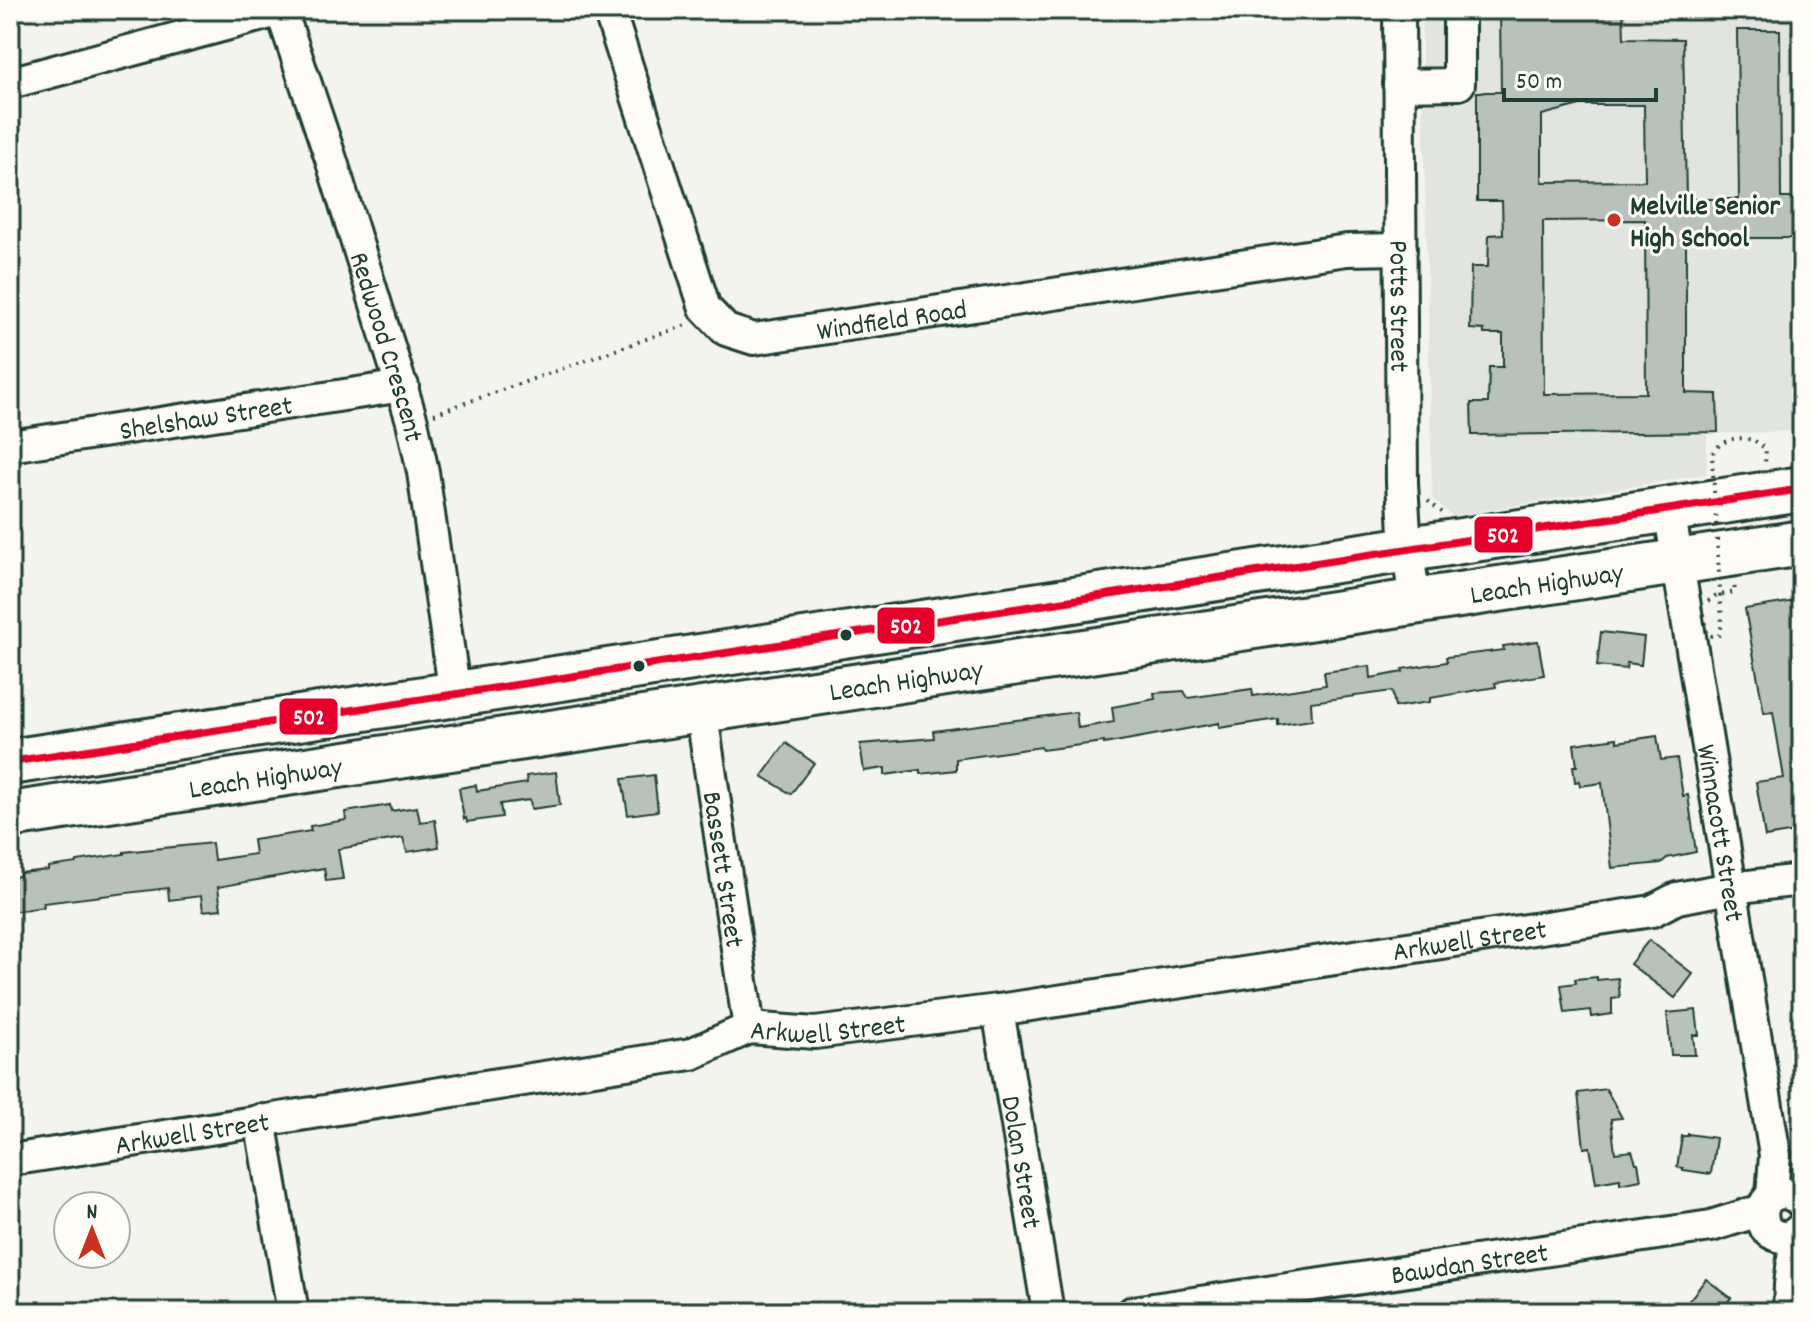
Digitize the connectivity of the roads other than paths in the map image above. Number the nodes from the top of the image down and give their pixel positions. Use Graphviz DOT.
graph roads {
  1 [pos="281,10"];
  2 [pos="609,10"];
  3 [pos="1399,10"];
  4 [pos="1459,10"];
  5 [pos="10,83"];
  6 [pos="1399,85"];
  7 [pos="1401,249"];
  8 [pos="403,386"];
  9 [pos="10,446"];
  10 [pos="1802,489"];
  11 [pos="1669,509"];
  12 [pos="1802,543"];
  13 [pos="1407,548"];
  14 [pos="1677,562"];
  15 [pos="1415,601"];
  16 [pos="455,695"];
  17 [pos="701,709"];
  18 [pos="10,762"];
  19 [pos="10,815"];
  20 [pos="1802,880"];
  21 [pos="1802,896"];
  22 [pos="1733,899"];
  23 [pos="998,1010"];
  24 [pos="749,1028"];
  25 [pos="260,1120"];
  26 [pos="10,1160"];
  27 [pos="1789,1216"];
  28 [pos="1789,1299"];
  29 [pos="293,1312"];
  30 [pos="1048,1312"];
  31 [pos="1133,1312"];
  1 -- 5 [label="street"];
  1 -- 8 [label="street, Redwood Crescent"];
  2 -- 7 [label="street, Windfield Road"];
  3 -- 6 [label="street, Potts Street"];
  4 -- 6 [label="street"];
  6 -- 7 [label="street, Potts Street"];
  7 -- 13 [label="street, Potts Street"];
  8 -- 9 [label="street, Shelshaw Street"];
  8 -- 16 [label="street, Redwood Crescent"];
  10 -- 11 [label="highway, Leach Highway"];
  11 -- 13 [label="highway, Leach Highway"];
  11 -- 14 [label="street, Winnacott Street"];
  12 -- 14 [label="highway, Leach Highway"];
  13 -- 15 [label="street, Potts Street"];
  13 -- 16 [label="highway, Leach Highway"];
  14 -- 15 [label="highway, Leach Highway"];
  14 -- 22 [label="street, Winnacott Street"];
  15 -- 17 [label="highway, Leach Highway"];
  16 -- 18 [label="highway, Leach Highway"];
  17 -- 19 [label="highway, Leach Highway"];
  17 -- 24 [label="street, Bassett Street"];
  20 -- 22 [label="street, Arkwell Street"];
  21 -- 22 [label="street, Arkwell Street"];
  22 -- 23 [label="street, Arkwell Street"];
  22 -- 27 [label="street, Winnacott Street"];
  23 -- 24 [label="street, Arkwell Street"];
  23 -- 30 [label="street, Dolan Street"];
  24 -- 25 [label="street, Arkwell Street"];
  25 -- 26 [label="street, Arkwell Street"];
  25 -- 29 [label="street"];
  27 -- 28 [label="street"];
  27 -- 31 [label="street, Bawdan Street"];
}
